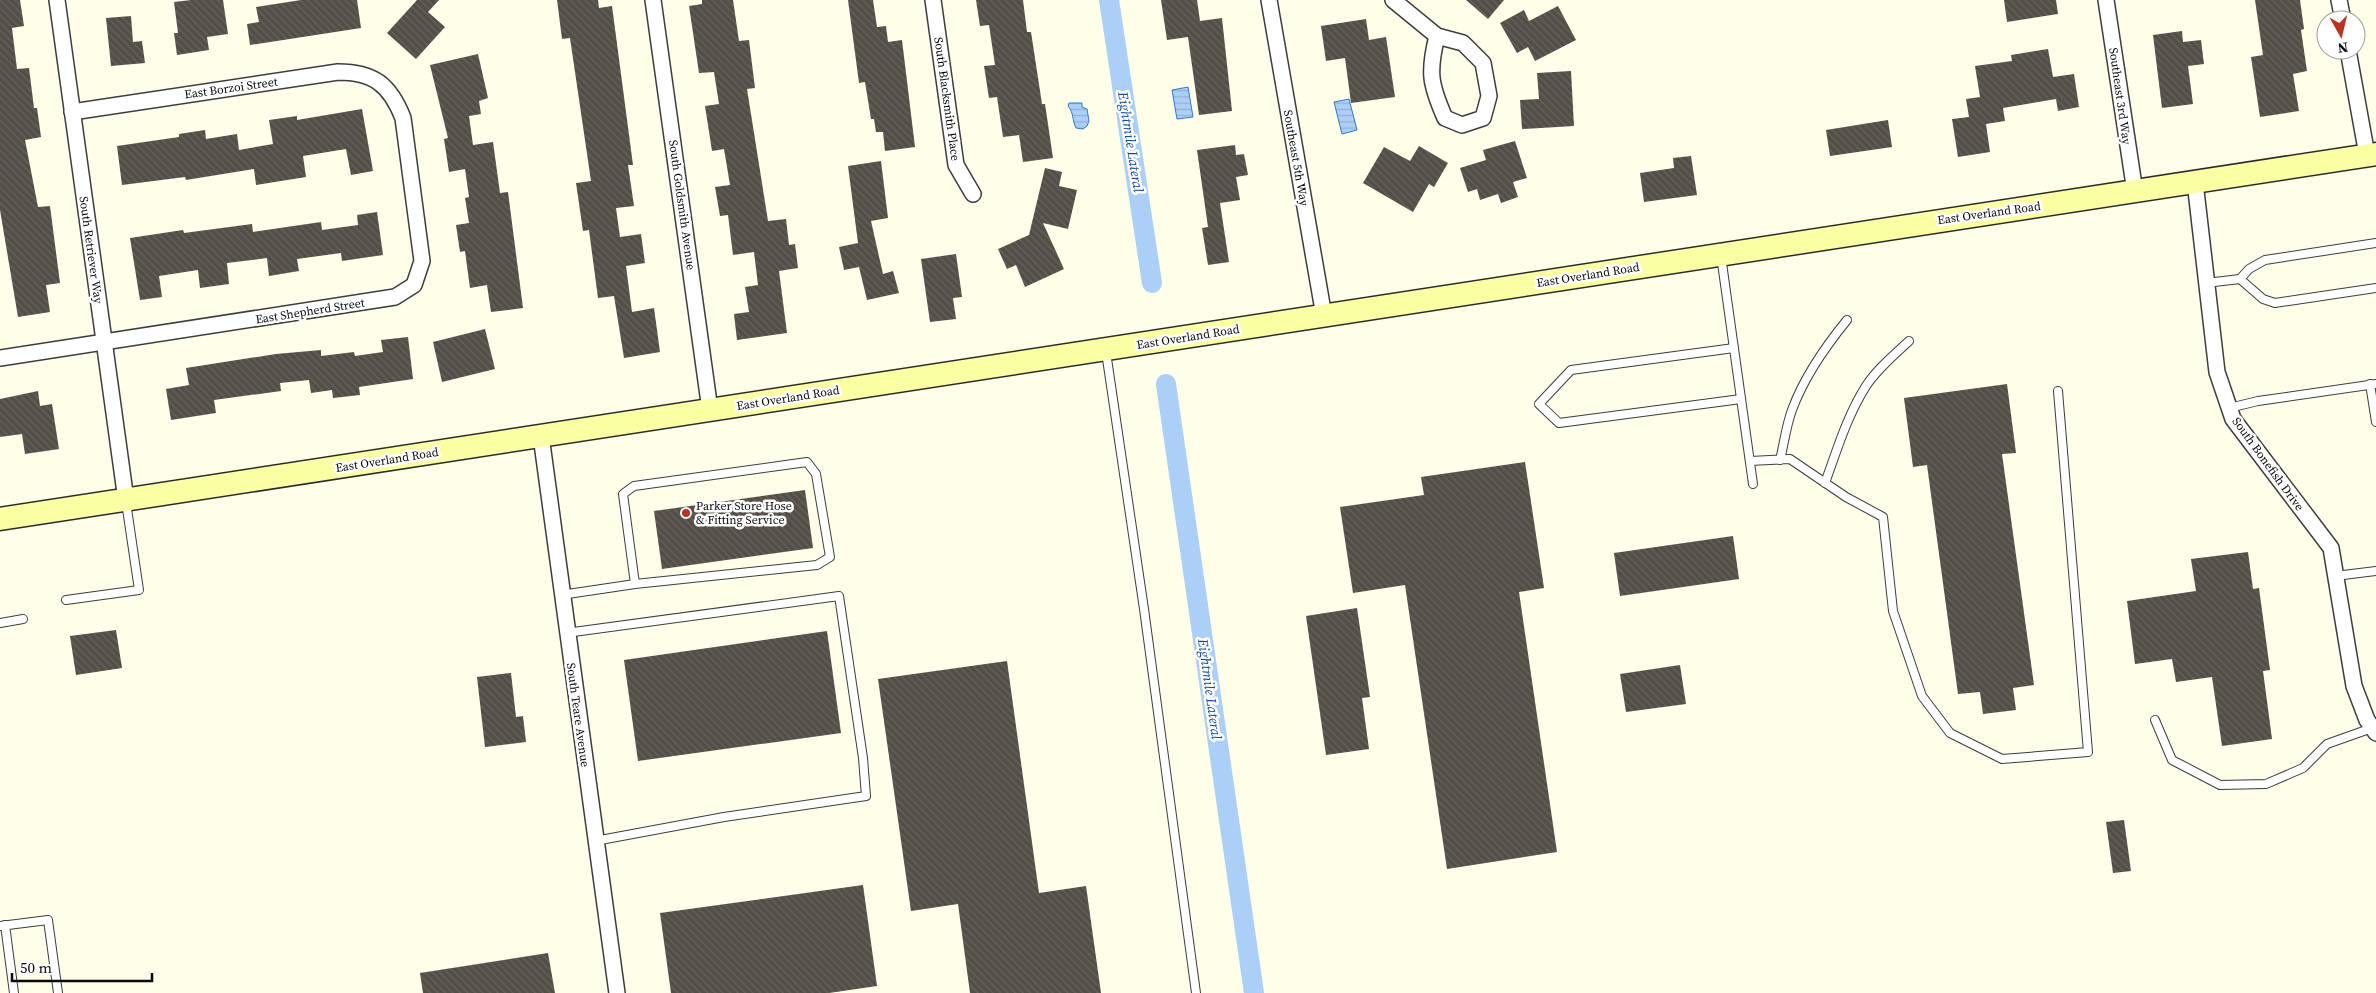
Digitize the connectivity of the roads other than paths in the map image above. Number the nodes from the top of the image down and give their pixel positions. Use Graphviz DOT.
graph roads {
  1 [pos="57,0"];
  2 [pos="653,0"];
  3 [pos="933,0"];
  4 [pos="1269,0"];
  5 [pos="1393,0"];
  6 [pos="2106,0"];
  7 [pos="1437,36"];
  8 [pos="2350,60"];
  9 [pos="386,87"];
  10 [pos="72,112"];
  11 [pos="2372,154"];
  12 [pos="2195,182"];
  13 [pos="2135,192"];
  14 [pos="973,194"];
  15 [pos="2376,243"];
  16 [pos="1721,254"];
  17 [pos="2240,279"];
  18 [pos="2206,283"];
  19 [pos="2376,288"];
  20 [pos="1324,316"];
  21 [pos="1846,320"];
  22 [pos="104,342"];
  23 [pos="1909,342"];
  24 [pos="1734,348"];
  25 [pos="1106,350"];
  26 [pos="0,358"];
  27 [pos="2373,384"];
  28 [pos="2058,391"];
  29 [pos="1741,399"];
  30 [pos="2229,408"];
  31 [pos="710,410"];
  32 [pos="2376,422"];
  33 [pos="541,436"];
  34 [pos="1780,460"];
  35 [pos="1750,461"];
  36 [pos="1824,483"];
  37 [pos="1753,484"];
  38 [pos="126,500"];
  39 [pos="0,519"];
  40 [pos="2376,571"];
  41 [pos="2336,576"];
  42 [pos="635,584"];
  43 [pos="561,595"];
  44 [pos="66,600"];
  45 [pos="23,620"];
  46 [pos="0,623"];
  47 [pos="566,633"];
  48 [pos="2155,720"];
  49 [pos="2375,727"];
  50 [pos="595,841"];
  51 [pos="2,925"];
  52 [pos="14,993"];
  53 [pos="58,993"];
  54 [pos="617,993"];
  55 [pos="1196,993"];
  1 -- 10 [label="street, South Retriever Way"];
  2 -- 31 [label="street, South Goldsmith Avenue"];
  3 -- 14 [label="street, South Blacksmith Place"];
  4 -- 20 [label="street, Southeast 5th Way"];
  5 -- 7 [label="street"];
  6 -- 13 [label="street, Southeast 3rd Way"];
  7 -- 7 [label="street"];
  8 -- 11 [label="street"];
  9 -- 10 [label="street, East Borzoi Street"];
  9 -- 22 [label="street, East Shepherd Street"];
  10 -- 22 [label="street, South Retriever Way"];
  11 -- 12 [label="main road, East Overland Road"];
  12 -- 13 [label="main road, East Overland Road"];
  12 -- 18 [label="street, South Bonefish Drive"];
  13 -- 16 [label="main road, East Overland Road"];
  15 -- 17 [label="lane"];
  16 -- 20 [label="main road, East Overland Road"];
  16 -- 24 [label="lane"];
  17 -- 18 [label="lane"];
  17 -- 19 [label="lane"];
  18 -- 30 [label="street, South Bonefish Drive"];
  20 -- 25 [label="main road, East Overland Road"];
  21 -- 34 [label="lane"];
  22 -- 26 [label="street, East Shepherd Street"];
  22 -- 38 [label="street, South Retriever Way"];
  23 -- 36 [label="lane"];
  24 -- 29 [label="lane"];
  24 -- 29 [label="lane"];
  25 -- 31 [label="main road, East Overland Road"];
  25 -- 55 [label="lane"];
  27 -- 30 [label="lane"];
  27 -- 32 [label="lane"];
  28 -- 36 [label="lane"];
  29 -- 35 [label="lane"];
  30 -- 41 [label="street, South Bonefish Drive"];
  31 -- 33 [label="main road, East Overland Road"];
  33 -- 38 [label="main road, East Overland Road"];
  33 -- 43 [label="street, South Teare Avenue"];
  34 -- 35 [label="lane"];
  34 -- 36 [label="lane"];
  35 -- 37 [label="lane"];
  38 -- 39 [label="main road, East Overland Road"];
  38 -- 44 [label="lane"];
  40 -- 41 [label="lane"];
  41 -- 49 [label="street, South Bonefish Drive"];
  42 -- 42 [label="lane"];
  42 -- 43 [label="lane"];
  43 -- 47 [label="street, South Teare Avenue"];
  45 -- 46 [label="lane"];
  47 -- 50 [label="street, South Teare Avenue"];
  47 -- 50 [label="lane"];
  48 -- 49 [label="lane"];
  50 -- 54 [label="street, South Teare Avenue"];
  51 -- 52 [label="lane"];
  51 -- 53 [label="lane"];
}
